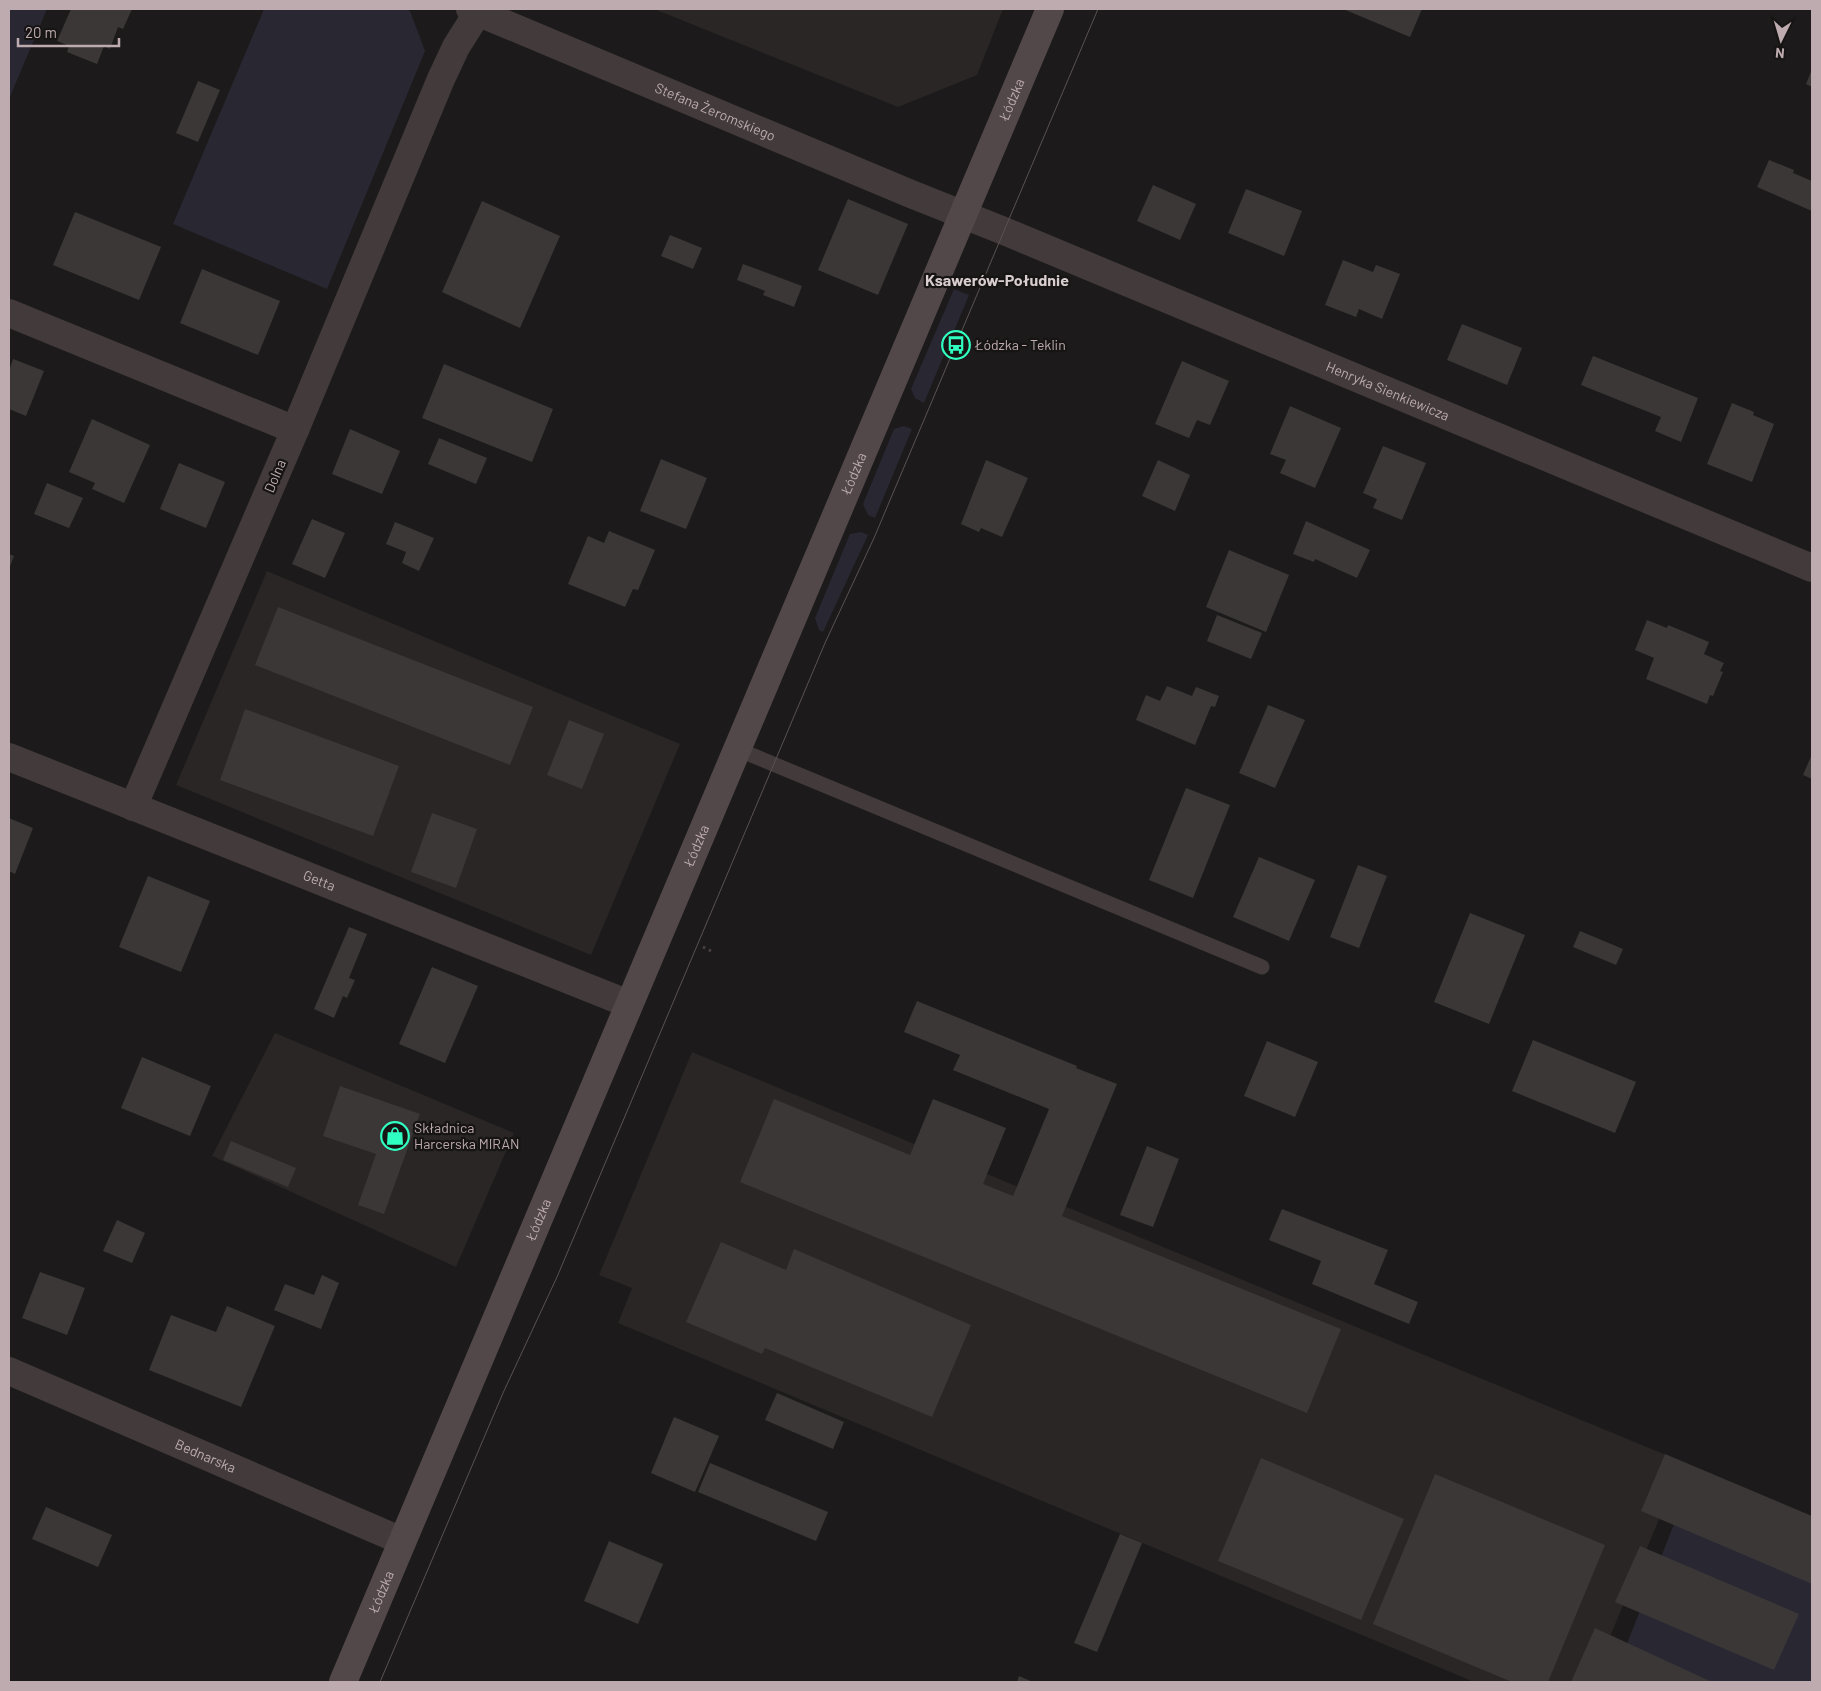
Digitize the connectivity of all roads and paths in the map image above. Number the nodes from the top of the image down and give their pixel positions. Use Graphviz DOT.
graph roads {
  1 [pos="1050,9"];
  2 [pos="476,10"];
  3 [pos="963,214"];
  4 [pos="9,313"];
  5 [pos="295,430"];
  6 [pos="1812,568"];
  7 [pos="737,749"];
  8 [pos="9,758"];
  9 [pos="133,808"];
  10 [pos="703,947"];
  11 [pos="711,951"];
  12 [pos="1262,967"];
  13 [pos="629,1004"];
  14 [pos="9,1371"];
  15 [pos="402,1541"];
  16 [pos="343,1682"];
  1 -- 3 [label="main road, Łódzka"];
  2 -- 3 [label="street, Stefana Żeromskiego"];
  2 -- 5 [label="street, Dolna"];
  3 -- 6 [label="street, Henryka Sienkiewicza"];
  3 -- 7 [label="main road, Łódzka"];
  4 -- 5 [label="street"];
  5 -- 9 [label="street, Dolna"];
  7 -- 12 [label="lane"];
  7 -- 13 [label="main road, Łódzka"];
  8 -- 9 [label="street, Getta"];
  9 -- 13 [label="street, Getta"];
  10 -- 11 [label="path"];
  13 -- 15 [label="main road, Łódzka"];
  14 -- 15 [label="street, Bednarska"];
  15 -- 16 [label="main road, Łódzka"];
}
